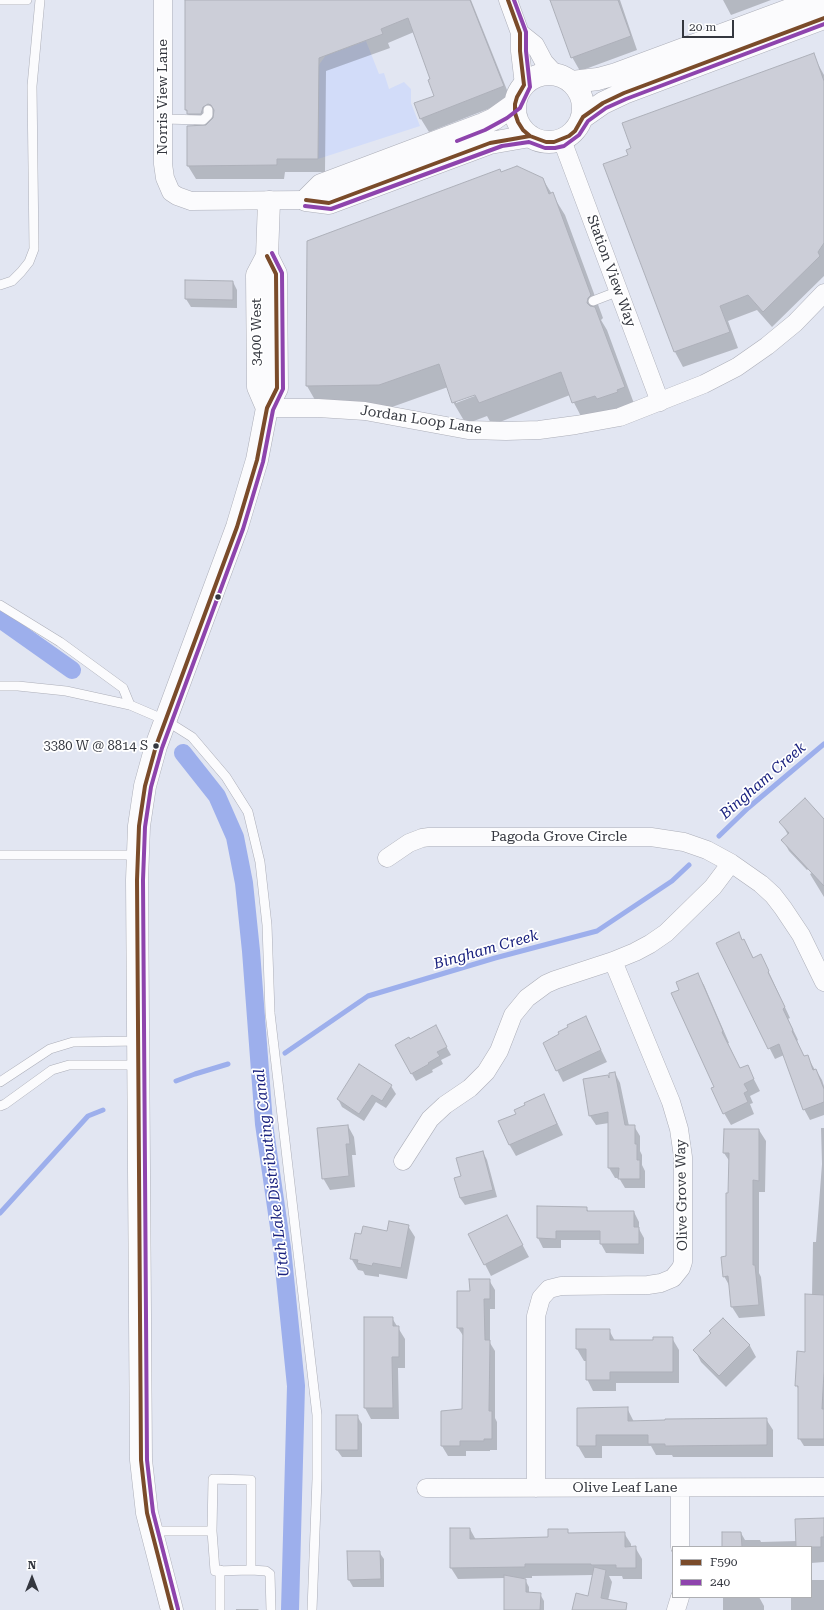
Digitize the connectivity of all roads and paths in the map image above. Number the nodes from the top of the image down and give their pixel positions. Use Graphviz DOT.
graph roads {
  1 [pos="0,0"];
  2 [pos="27,0"];
  3 [pos="40,0"];
  4 [pos="163,0"];
  5 [pos="508,0"];
  6 [pos="816,0"];
  7 [pos="824,18"];
  8 [pos="520,33"];
  9 [pos="564,78"];
  10 [pos="519,95"];
  11 [pos="208,110"];
  12 [pos="583,117"];
  13 [pos="163,119"];
  14 [pos="530,136"];
  15 [pos="562,140"];
  16 [pos="306,200"];
  17 [pos="269,202"];
  18 [pos="0,285"];
  19 [pos="619,291"];
  20 [pos="824,293"];
  21 [pos="593,300"];
  22 [pos="660,402"];
  23 [pos="267,408"];
  24 [pos="0,605"];
  25 [pos="0,686"];
  26 [pos="130,705"];
  27 [pos="165,720"];
  28 [pos="0,855"];
  29 [pos="137,855"];
  30 [pos="387,858"];
  31 [pos="731,863"];
  32 [pos="613,961"];
  33 [pos="824,982"];
  34 [pos="138,1041"];
  35 [pos="139,1065"];
  36 [pos="0,1082"];
  37 [pos="0,1106"];
  38 [pos="403,1161"];
  39 [pos="824,1487"];
  40 [pos="426,1488"];
  41 [pos="536,1488"];
  42 [pos="680,1488"];
  43 [pos="150,1531"];
  44 [pos="212,1531"];
  45 [pos="680,1546"];
  46 [pos="220,1570"];
  47 [pos="251,1570"];
  48 [pos="680,1598"];
  49 [pos="172,1610"];
  50 [pos="220,1610"];
  51 [pos="271,1610"];
  52 [pos="312,1610"];
  53 [pos="676,1610"];
  1 -- 2 [label="lane"];
  3 -- 18 [label="lane"];
  4 -- 13 [label="street, Norris View Lane"];
  5 -- 8 [label="street"];
  6 -- 9 [label="street"];
  7 -- 12 [label="street"];
  8 -- 9 [label="street"];
  8 -- 10 [label="street"];
  9 -- 10 [label="street"];
  9 -- 12 [label="street"];
  10 -- 14 [label="street"];
  10 -- 16 [label="street"];
  11 -- 13 [label="lane"];
  12 -- 15 [label="street"];
  13 -- 17 [label="street, Norris View Lane"];
  14 -- 15 [label="street"];
  14 -- 16 [label="street"];
  15 -- 19 [label="street, Station View Way"];
  16 -- 17 [label="street"];
  17 -- 23 [label="street, 3400 West"];
  19 -- 21 [label="lane"];
  19 -- 22 [label="street, Station View Way"];
  20 -- 22 [label="street, Jordan Loop Lane"];
  22 -- 23 [label="street, Jordan Loop Lane"];
  23 -- 27 [label="street"];
  24 -- 26 [label="lane"];
  25 -- 26 [label="lane"];
  26 -- 27 [label="lane"];
  27 -- 29 [label="street"];
  27 -- 52 [label="lane"];
  28 -- 29 [label="lane"];
  29 -- 34 [label="street"];
  30 -- 31 [label="street, Pagoda Grove Circle"];
  31 -- 32 [label="street"];
  31 -- 33 [label="street, Pagoda Grove Circle"];
  32 -- 38 [label="street"];
  32 -- 41 [label="street, Olive Grove Way"];
  34 -- 35 [label="street"];
  34 -- 36 [label="lane"];
  35 -- 37 [label="lane"];
  35 -- 43 [label="street"];
  39 -- 42 [label="street, Olive Leaf Lane"];
  40 -- 41 [label="street, Olive Leaf Lane"];
  41 -- 42 [label="street, Olive Leaf Lane"];
  42 -- 45 [label="street"];
  43 -- 44 [label="lane"];
  43 -- 49 [label="street"];
  44 -- 46 [label="lane"];
  44 -- 47 [label="lane"];
  46 -- 47 [label="lane"];
  46 -- 50 [label="lane"];
  47 -- 51 [label="lane"];
  48 -- 53 [label="street"];
}
